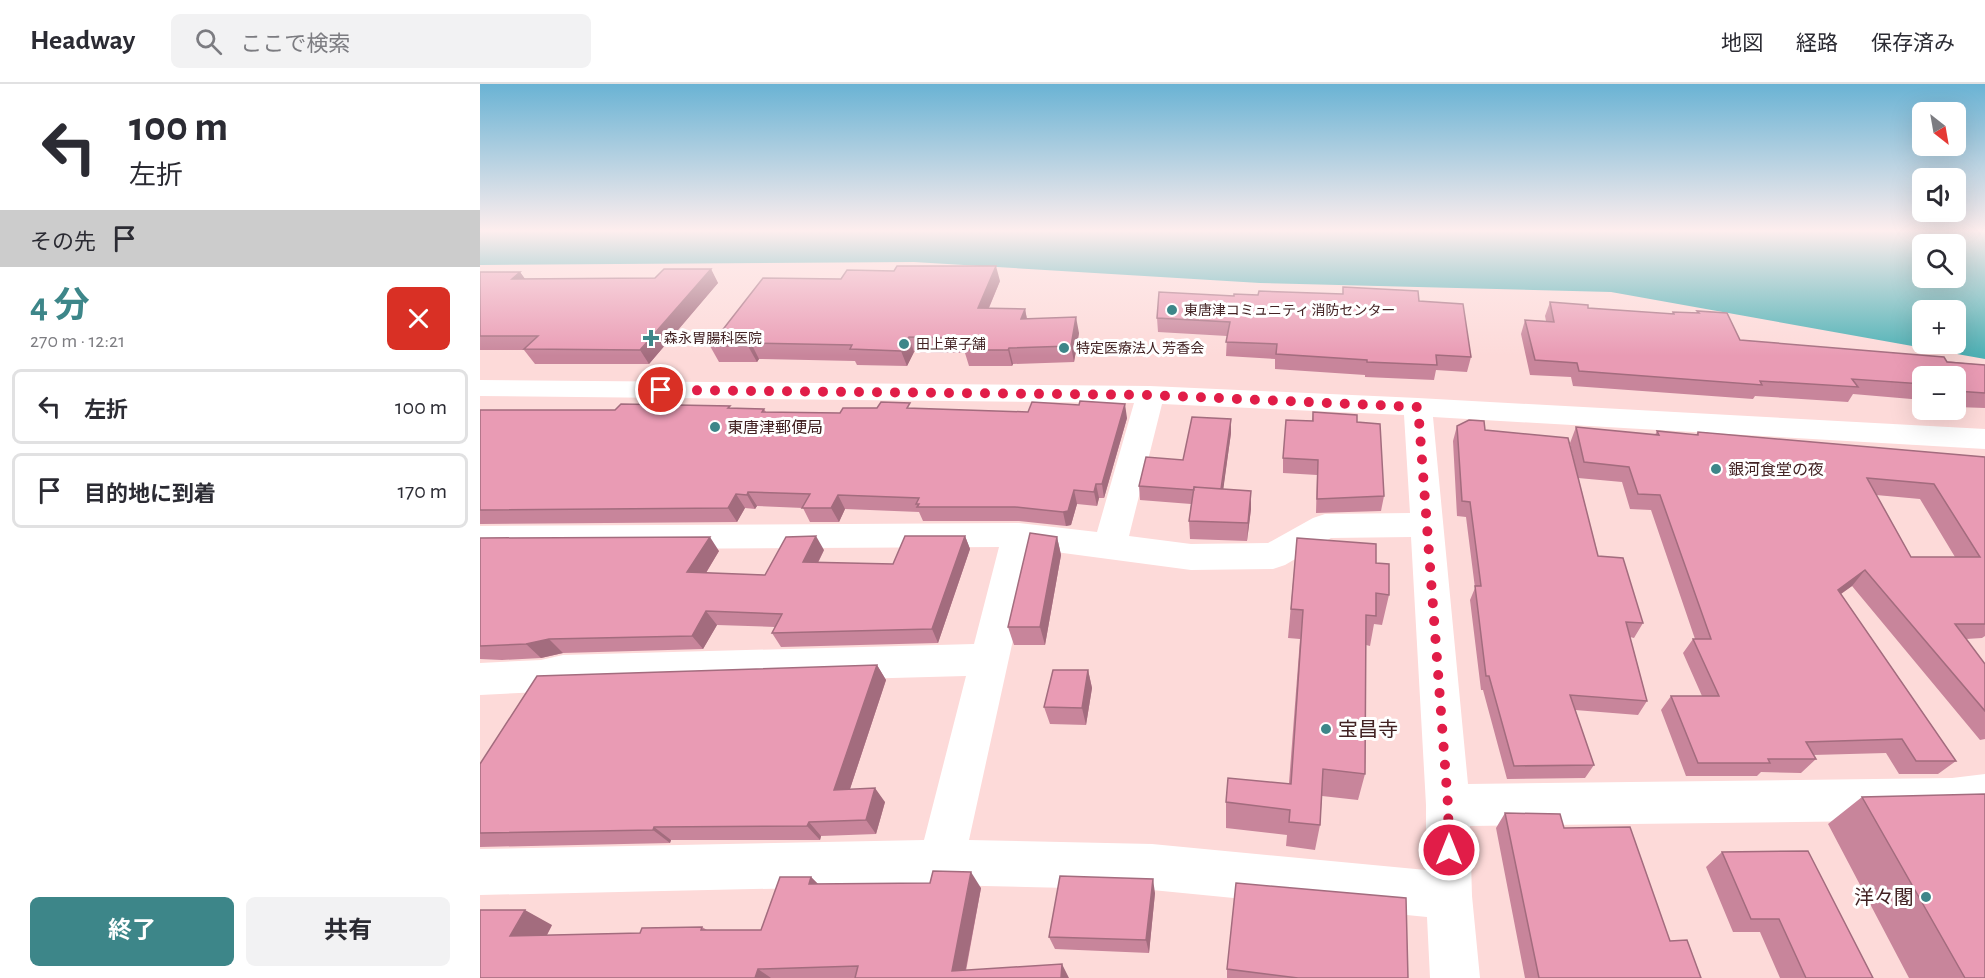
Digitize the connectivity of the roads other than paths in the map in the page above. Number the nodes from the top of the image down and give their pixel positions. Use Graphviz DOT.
graph roads {
  1 [pos="480,388"];
  2 [pos="1150,395"];
  3 [pos="1418,407"];
  4 [pos="1985,439"];
  5 [pos="1426,525"];
  6 [pos="1019,535"];
  7 [pos="480,538"];
  8 [pos="1109,548"];
  9 [pos="989,659"];
  10 [pos="541,676"];
  11 [pos="480,679"];
  12 [pos="516,713"];
  13 [pos="1985,794"];
  14 [pos="1448,805"];
  15 [pos="941,862"];
  16 [pos="480,872"];
  17 [pos="1449,896"];
  18 [pos="1455,978"];
  1 -- 2 [label="street"];
  2 -- 3 [label="street"];
  2 -- 8 [label="street"];
  3 -- 4 [label="street"];
  3 -- 5 [label="street"];
  5 -- 8 [label="street"];
  5 -- 14 [label="street"];
  6 -- 7 [label="street"];
  6 -- 8 [label="street"];
  6 -- 9 [label="street"];
  9 -- 10 [label="street"];
  9 -- 15 [label="street"];
  10 -- 11 [label="street"];
  10 -- 12 [label="street"];
  13 -- 14 [label="street"];
  14 -- 17 [label="street"];
  15 -- 16 [label="street"];
  15 -- 17 [label="street"];
  17 -- 18 [label="street"];
}
